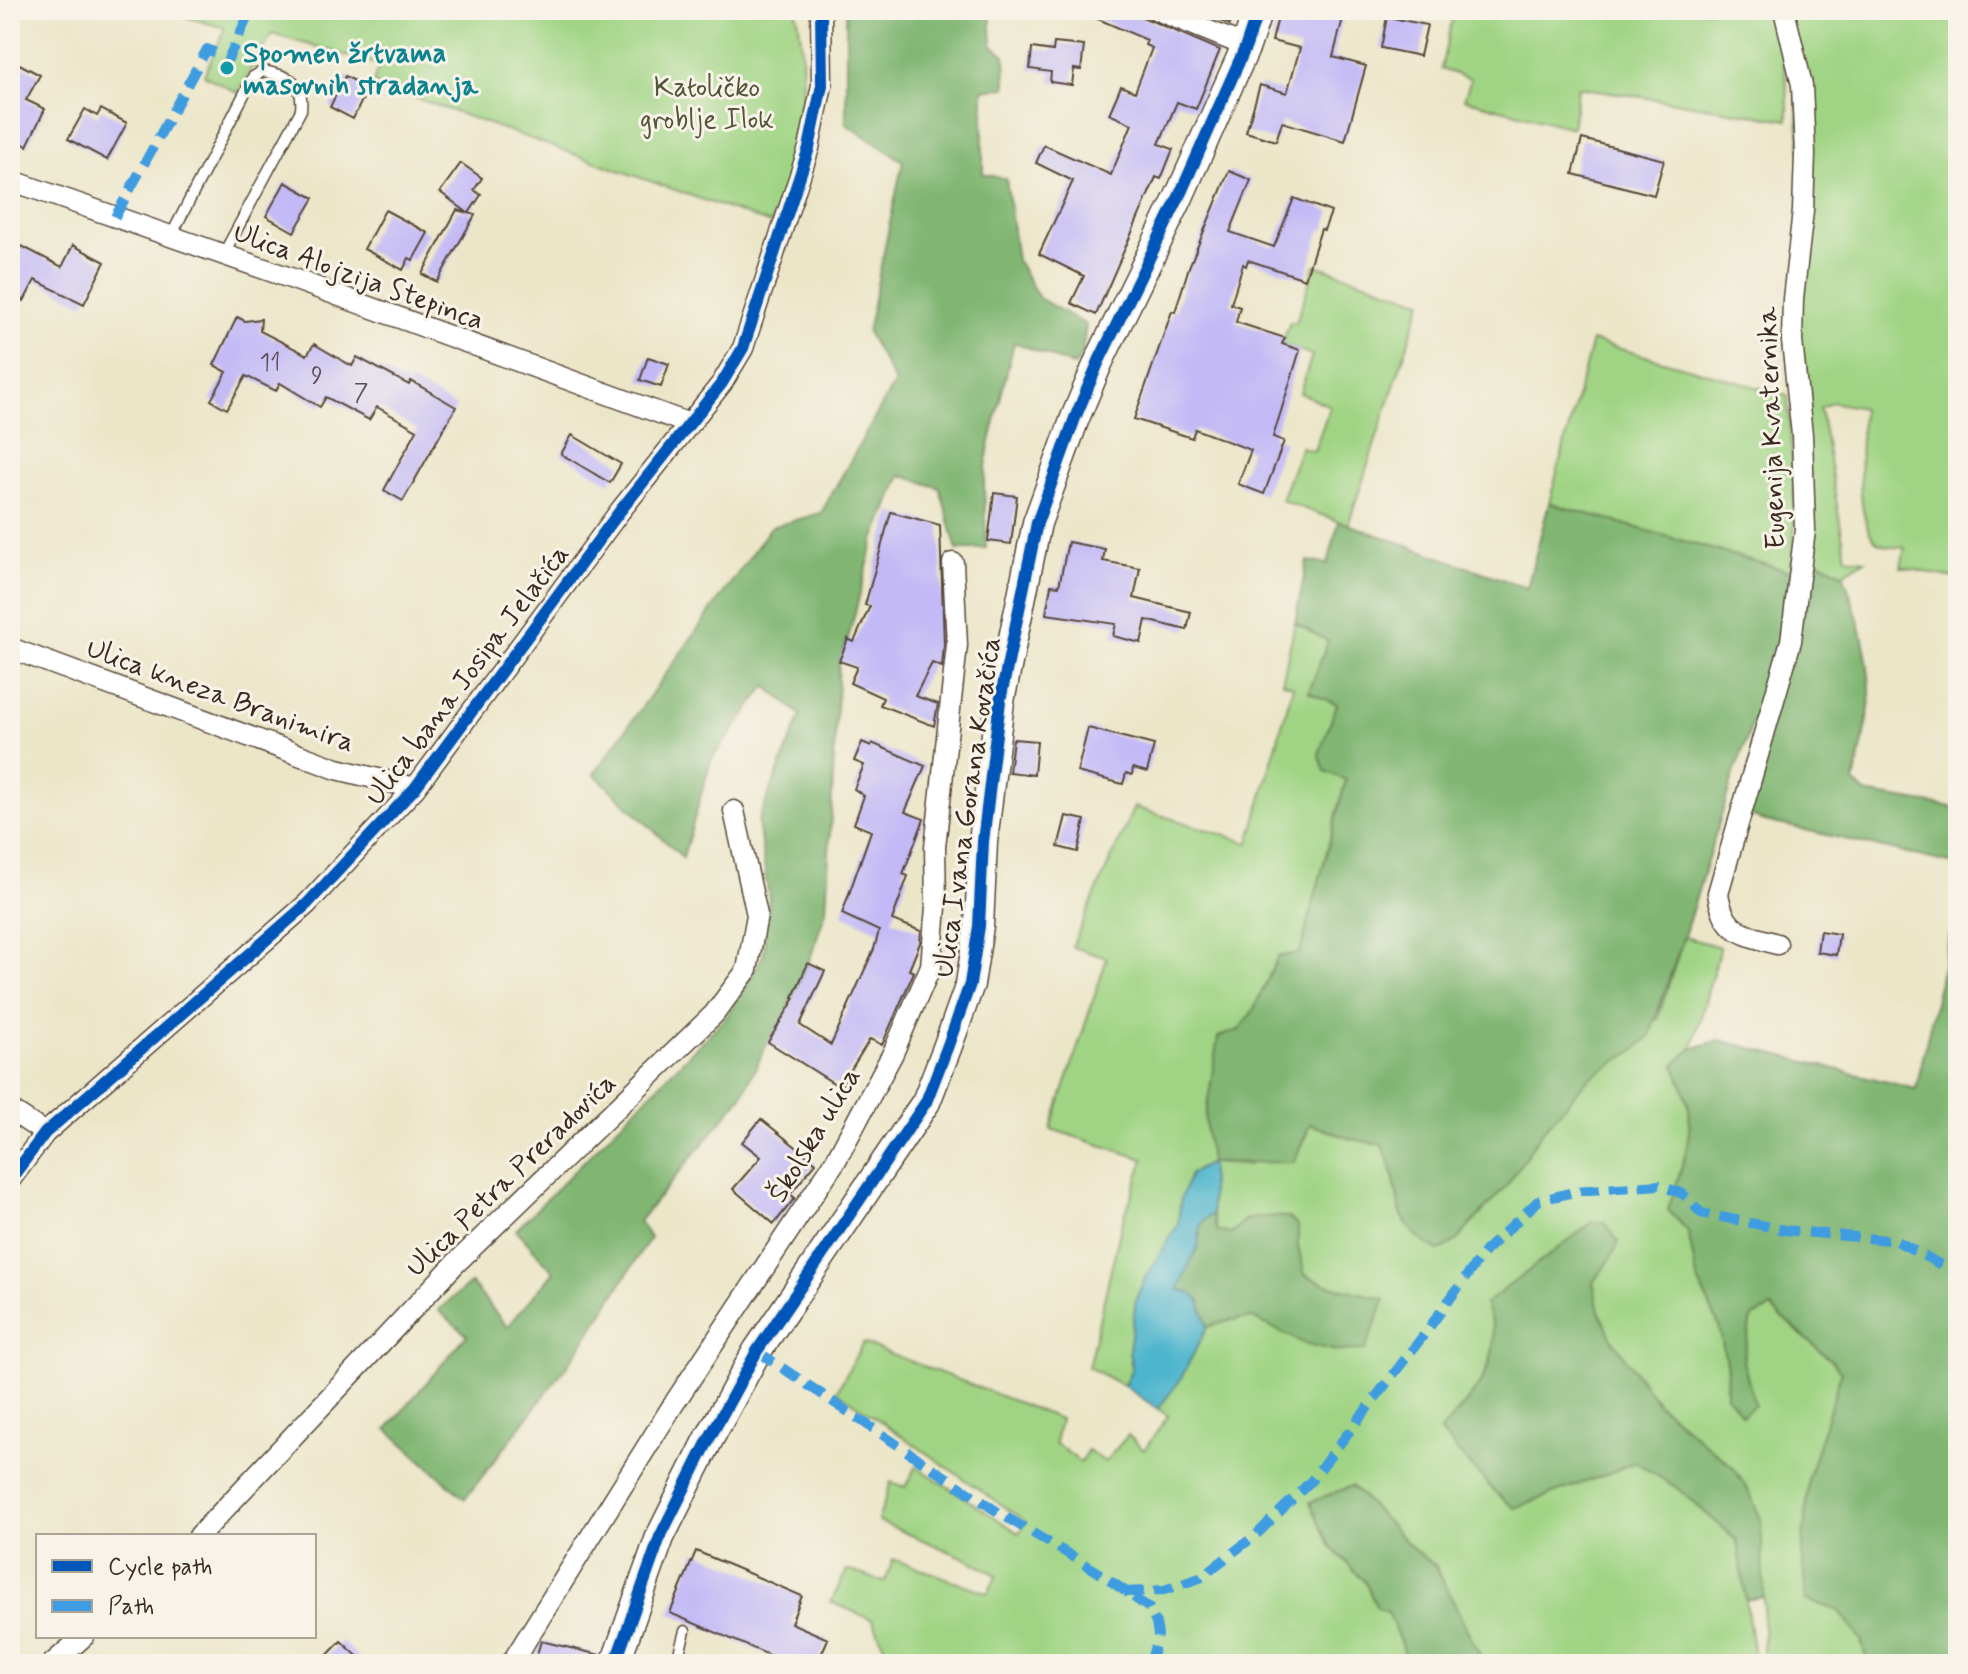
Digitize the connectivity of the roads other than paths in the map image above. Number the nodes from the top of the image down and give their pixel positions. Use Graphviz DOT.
graph roads {
  1 [pos="821,10"];
  2 [pos="1157,10"];
  3 [pos="1258,10"];
  4 [pos="1784,10"];
  5 [pos="1246,46"];
  6 [pos="10,180"];
  7 [pos="171,236"];
  8 [pos="223,255"];
  9 [pos="687,423"];
  10 [pos="953,563"];
  11 [pos="10,648"];
  12 [pos="415,788"];
  13 [pos="734,811"];
  14 [pos="1777,944"];
  15 [pos="10,1110"];
  16 [pos="45,1133"];
  17 [pos="10,1180"];
  18 [pos="201,1534"];
  19 [pos="685,1631"];
  20 [pos="82,1638"];
  21 [pos="52,1664"];
  22 [pos="511,1664"];
  23 [pos="615,1664"];
  24 [pos="676,1664"];
  1 -- 9 [label="street, Ulica bana Josipa Jelačića"];
  2 -- 5 [label="street"];
  3 -- 5 [label="main road, Ulica Ivana Gorana Kovačića"];
  4 -- 14 [label="street, Eugenija Kvaternika"];
  5 -- 23 [label="main road, Ulica Ivana Gorana Kovačića"];
  6 -- 7 [label="street, Ulica Alojzija Stepinca"];
  7 -- 8 [label="street, Ulica Alojzija Stepinca"];
  7 -- 8 [label="lane"];
  8 -- 9 [label="street, Ulica Alojzija Stepinca"];
  9 -- 12 [label="street, Ulica bana Josipa Jelačića"];
  10 -- 22 [label="street, Školska ulica"];
  11 -- 12 [label="street, Ulica kneza Branimira"];
  12 -- 16 [label="street, Ulica bana Josipa Jelačića"];
  13 -- 18 [label="street, Ulica Petra Preradovića"];
  15 -- 16 [label="street"];
  16 -- 17 [label="street, Ulica bana Josipa Jelačića"];
  19 -- 24 [label="lane"];
  20 -- 21 [label="street"];
}
